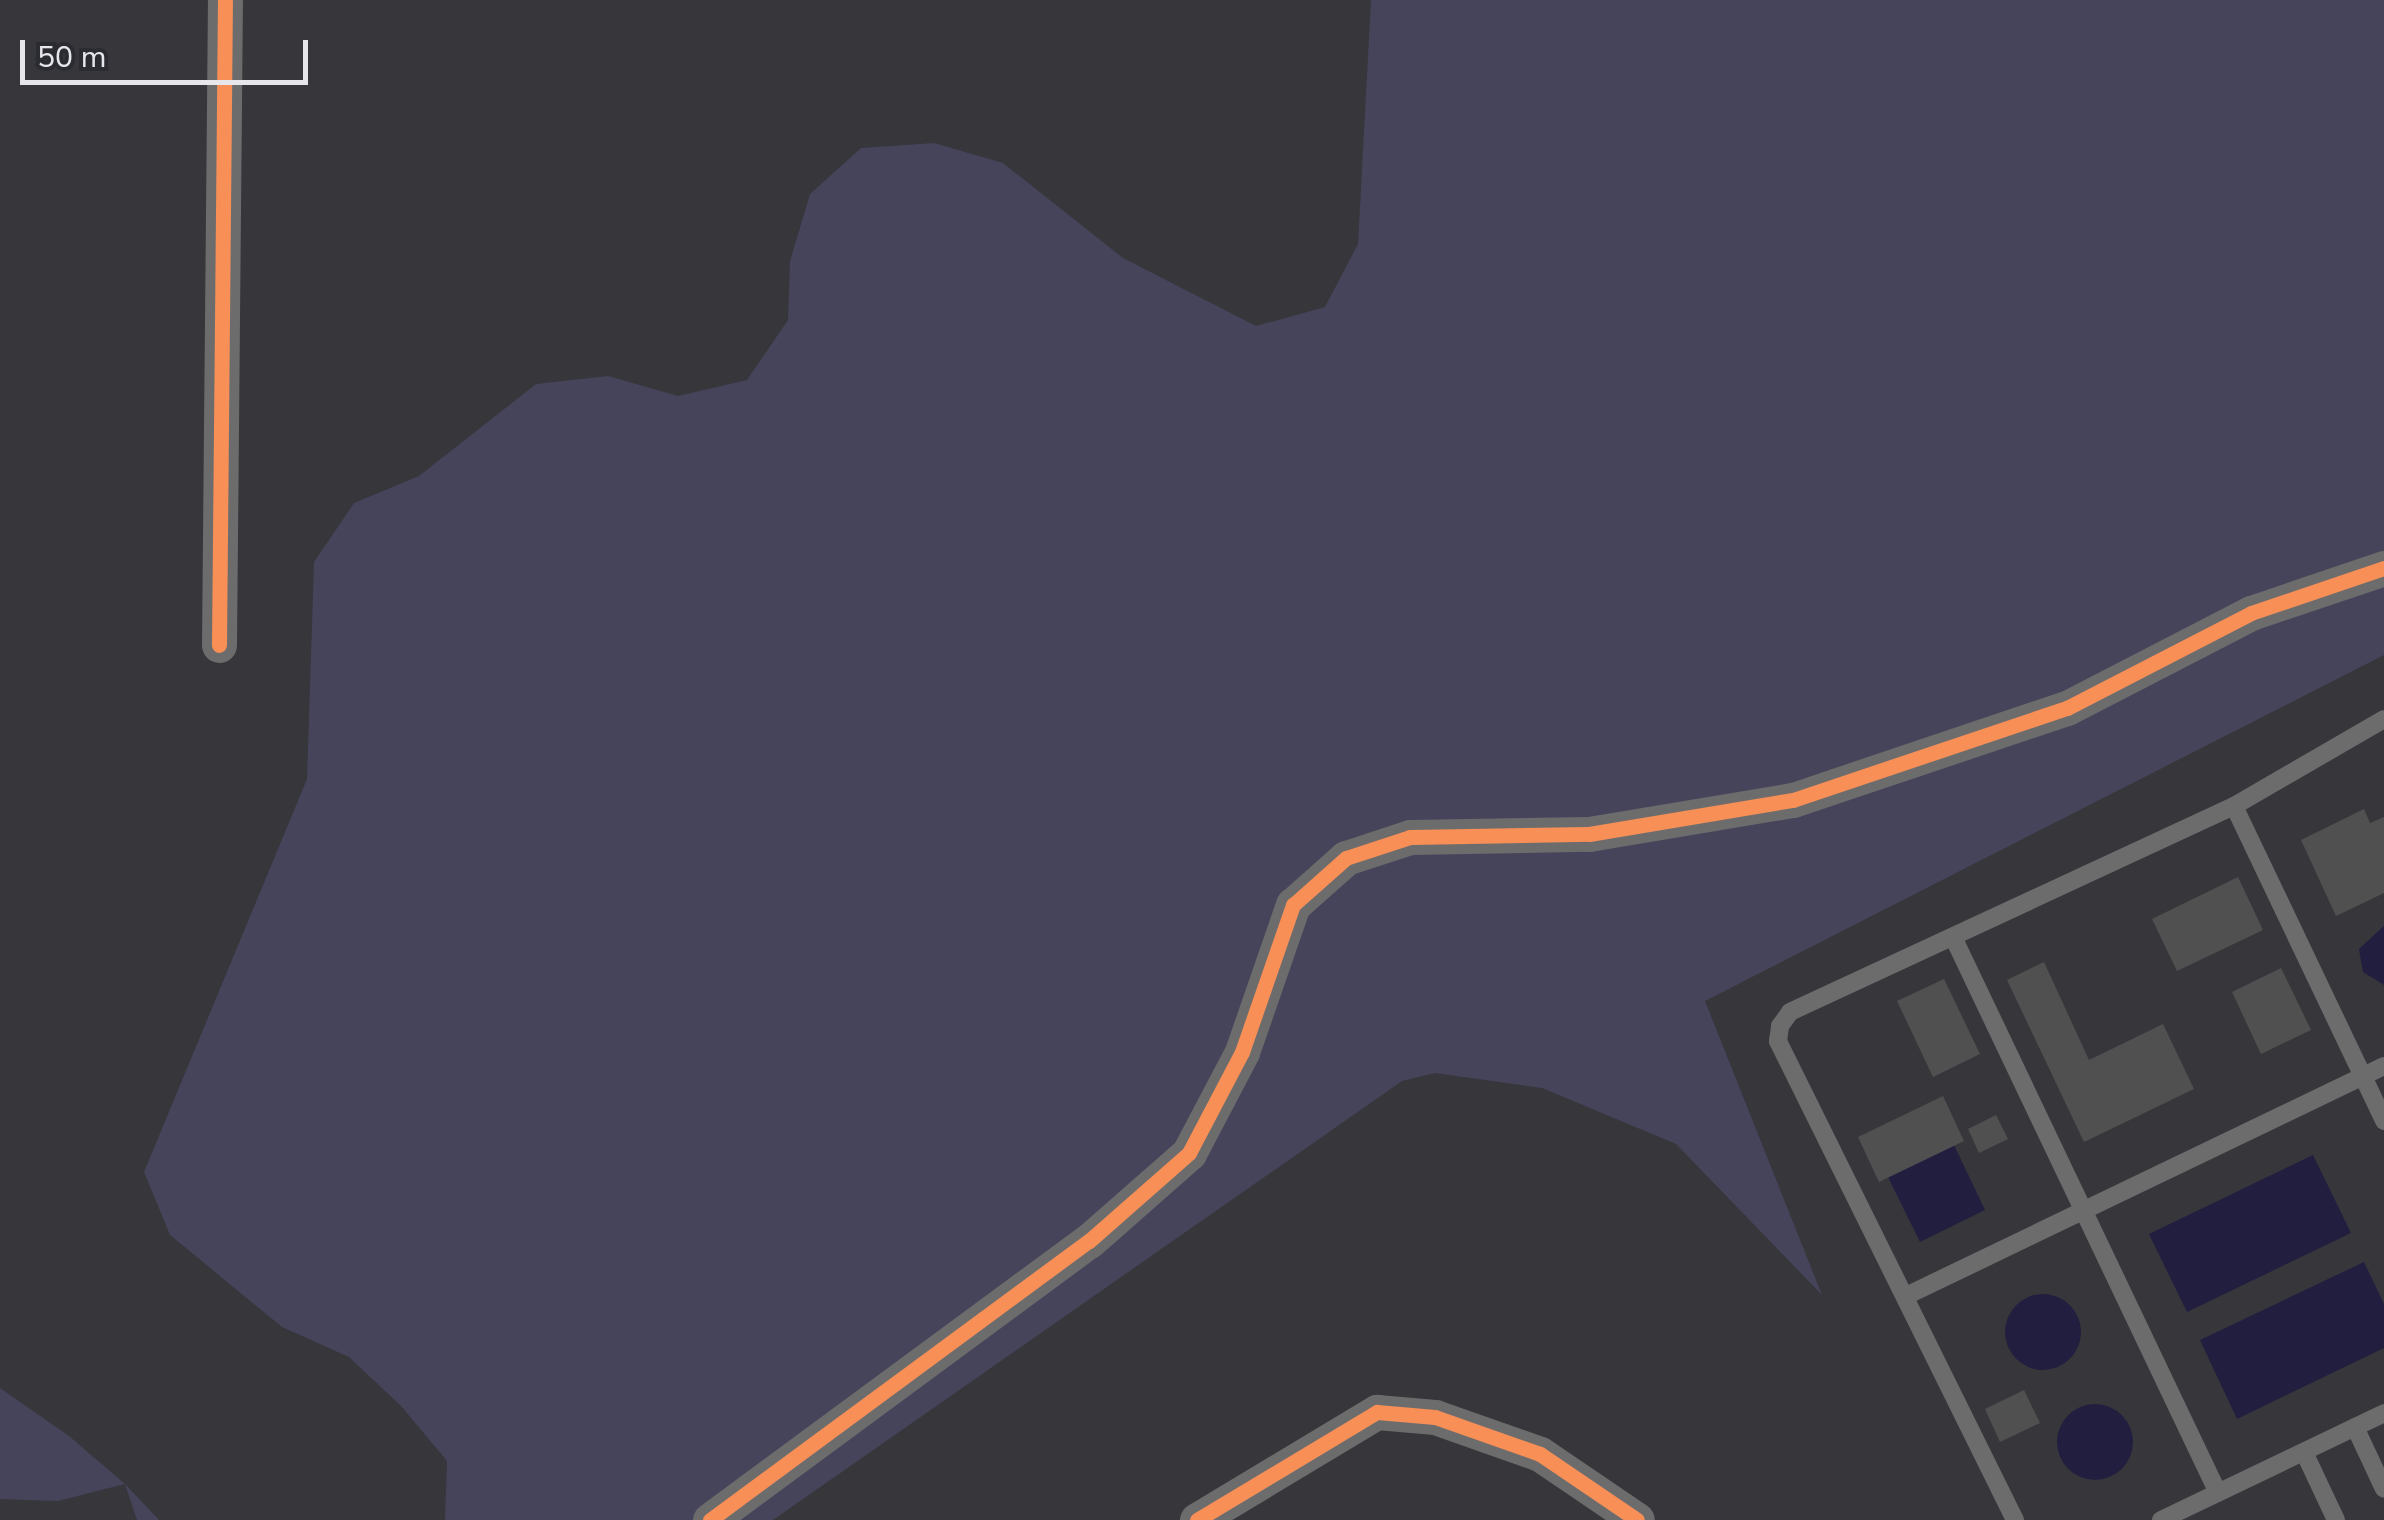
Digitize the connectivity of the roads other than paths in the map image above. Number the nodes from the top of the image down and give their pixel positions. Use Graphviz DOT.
graph roads {
  1 [pos="225,0"];
  2 [pos="2384,568"];
  3 [pos="219,646"];
  4 [pos="2384,719"];
  5 [pos="2234,806"];
  6 [pos="1955,942"];
  7 [pos="2384,1066"];
  8 [pos="2363,1076"];
  9 [pos="2384,1121"];
  10 [pos="2084,1211"];
  11 [pos="1908,1296"];
  12 [pos="2384,1413"];
  13 [pos="2355,1428"];
  14 [pos="2304,1452"];
  15 [pos="2384,1488"];
  16 [pos="2218,1492"];
  17 [pos="710,1520"];
  18 [pos="1198,1520"];
  19 [pos="1637,1520"];
  20 [pos="2015,1520"];
  21 [pos="2162,1520"];
  22 [pos="2336,1520"];
  1 -- 3 [label="street"];
  2 -- 17 [label="street"];
  4 -- 5 [label="lane"];
  5 -- 6 [label="lane"];
  5 -- 8 [label="lane"];
  6 -- 10 [label="lane"];
  6 -- 11 [label="lane"];
  7 -- 8 [label="lane"];
  8 -- 9 [label="lane"];
  8 -- 10 [label="lane"];
  10 -- 11 [label="lane"];
  10 -- 16 [label="lane"];
  11 -- 20 [label="lane"];
  12 -- 13 [label="lane"];
  13 -- 14 [label="lane"];
  13 -- 15 [label="lane"];
  14 -- 16 [label="lane"];
  14 -- 22 [label="lane"];
  16 -- 21 [label="lane"];
  18 -- 19 [label="street"];
}
